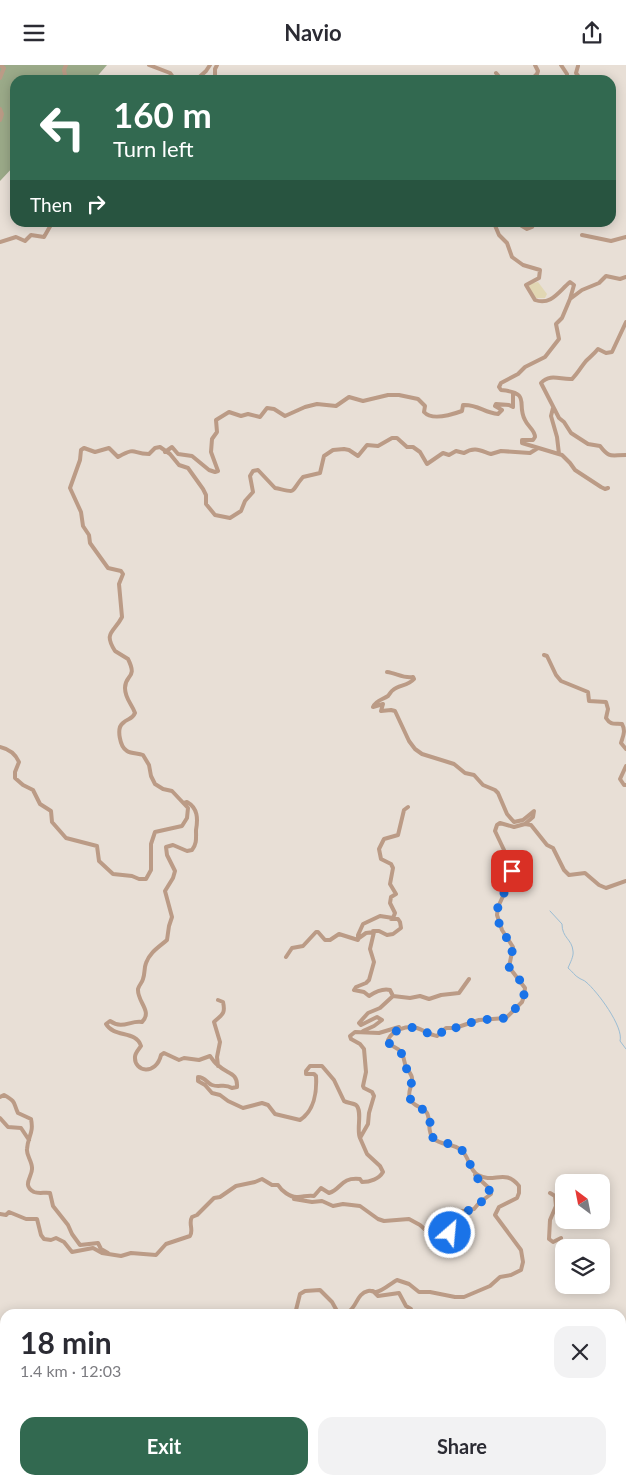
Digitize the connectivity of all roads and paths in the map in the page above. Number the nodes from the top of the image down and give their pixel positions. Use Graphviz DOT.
graph roads {
  1 [pos="0,65"];
  2 [pos="149,65"];
  3 [pos="210,65"];
  4 [pos="578,67"];
  5 [pos="171,75"];
  6 [pos="202,75"];
  7 [pos="577,75"];
  8 [pos="0,78"];
  9 [pos="0,109"];
  10 [pos="0,121"];
  11 [pos="50,227"];
  12 [pos="496,227"];
  13 [pos="582,235"];
  14 [pos="626,237"];
  15 [pos="0,242"];
  16 [pos="626,277"];
  17 [pos="570,299"];
  18 [pos="626,322"];
  19 [pos="513,393"];
  20 [pos="553,408"];
  21 [pos="538,448"];
  22 [pos="165,451"];
  23 [pos="559,454"];
  24 [pos="626,455"];
  25 [pos="608,488"];
  26 [pos="544,655"];
  27 [pos="387,672"];
  28 [pos="0,747"];
  29 [pos="626,749"];
  30 [pos="626,767"];
  31 [pos="626,785"];
  32 [pos="184,803"];
  33 [pos="408,807"];
  34 [pos="525,824"];
  35 [pos="626,881"];
  36 [pos="391,919"];
  37 [pos="373,931"];
  38 [pos="358,938"];
  39 [pos="286,957"];
  40 [pos="469,979"];
  41 [pos="392,995"];
  42 [pos="218,1000"];
  43 [pos="408,1028"];
  44 [pos="361,1032"];
  45 [pos="218,1066"];
  46 [pos="0,1097"];
  47 [pos="0,1118"];
  48 [pos="360,1138"];
  49 [pos="29,1140"];
  50 [pos="474,1172"];
  51 [pos="550,1193"];
  52 [pos="291,1196"];
  53 [pos="0,1214"];
  54 [pos="561,1238"];
  55 [pos="108,1253"];
  56 [pos="373,1291"];
  57 [pos="296,1309"];
  58 [pos="335,1309"];
  59 [pos="350,1309"];
  60 [pos="411,1309"];
  1 -- 8 [label="street"];
  2 -- 5 [label="street"];
  3 -- 6 [label="street"];
  4 -- 7 [label="street"];
  9 -- 10 [label="street"];
  11 -- 15 [label="street"];
  12 -- 17 [label="street"];
  13 -- 14 [label="street"];
  16 -- 17 [label="street"];
  17 -- 19 [label="street"];
  18 -- 20 [label="street"];
  19 -- 21 [label="street"];
  19 -- 22 [label="street"];
  20 -- 23 [label="street"];
  20 -- 24 [label="street"];
  21 -- 22 [label="street"];
  21 -- 23 [label="street"];
  22 -- 32 [label="street"];
  23 -- 25 [label="street"];
  26 -- 29 [label="street"];
  27 -- 34 [label="street"];
  28 -- 32 [label="street"];
  30 -- 31 [label="street"];
  32 -- 45 [label="street"];
  33 -- 36 [label="street"];
  34 -- 35 [label="street"];
  34 -- 43 [label="street"];
  36 -- 37 [label="street"];
  36 -- 38 [label="street"];
  37 -- 38 [label="street"];
  37 -- 41 [label="street"];
  38 -- 39 [label="street"];
  40 -- 41 [label="street"];
  41 -- 44 [label="street"];
  42 -- 45 [label="street"];
  43 -- 44 [label="street"];
  43 -- 50 [label="street"];
  44 -- 48 [label="street"];
  45 -- 48 [label="street"];
  46 -- 49 [label="street"];
  47 -- 49 [label="street"];
  48 -- 52 [label="street"];
  49 -- 55 [label="street"];
  50 -- 52 [label="street"];
  50 -- 56 [label="street"];
  51 -- 54 [label="street"];
  52 -- 55 [label="street"];
  53 -- 55 [label="street"];
  56 -- 59 [label="street"];
  56 -- 60 [label="street"];
  57 -- 58 [label="street"];
}
